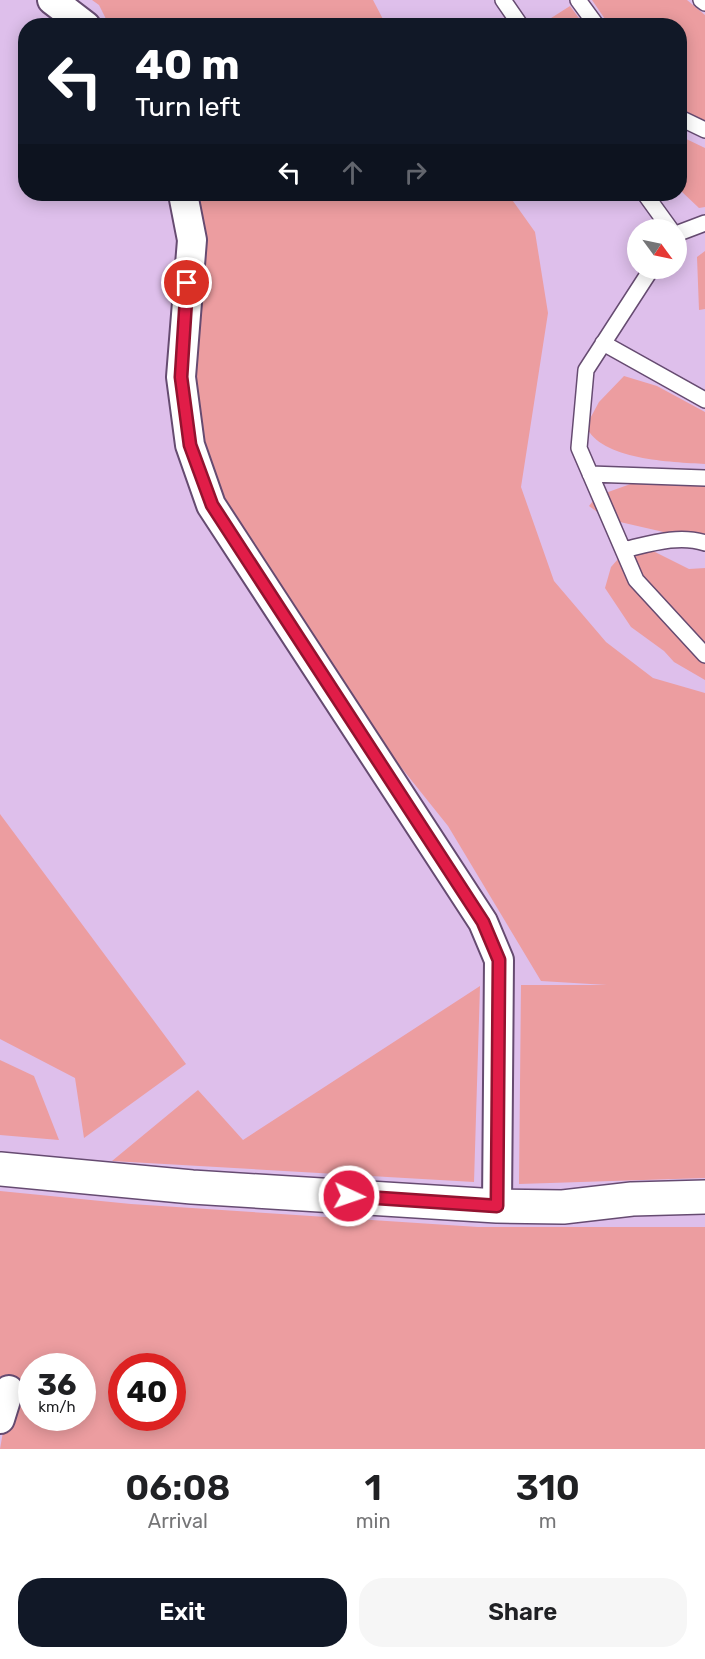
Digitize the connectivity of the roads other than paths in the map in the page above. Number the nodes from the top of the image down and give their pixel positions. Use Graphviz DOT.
graph roads {
  1 [pos="52,0"];
  2 [pos="503,0"];
  3 [pos="578,0"];
  4 [pos="701,0"];
  5 [pos="705,3"];
  6 [pos="76,18"];
  7 [pos="515,18"];
  8 [pos="591,18"];
  9 [pos="687,121"];
  10 [pos="705,130"];
  11 [pos="184,201"];
  12 [pos="650,201"];
  13 [pos="663,219"];
  14 [pos="705,223"];
  15 [pos="687,230"];
  16 [pos="645,279"];
  17 [pos="603,343"];
  18 [pos="705,400"];
  19 [pos="591,474"];
  20 [pos="705,478"];
  21 [pos="705,543"];
  22 [pos="623,550"];
  23 [pos="705,655"];
  24 [pos="0,1169"];
  25 [pos="705,1197"];
  26 [pos="497,1206"];
  27 [pos="9,1390"];
  28 [pos="0,1419"];
  1 -- 6 [label="street"];
  2 -- 7 [label="lane"];
  3 -- 8 [label="lane"];
  4 -- 5 [label="lane"];
  9 -- 10 [label="lane"];
  11 -- 26 [label="street"];
  12 -- 13 [label="lane"];
  14 -- 15 [label="lane"];
  16 -- 17 [label="lane"];
  17 -- 18 [label="lane"];
  17 -- 19 [label="lane"];
  19 -- 20 [label="lane"];
  19 -- 22 [label="lane"];
  21 -- 22 [label="lane"];
  22 -- 23 [label="lane"];
  24 -- 26 [label="street"];
  25 -- 26 [label="street"];
  27 -- 28 [label="street"];
}
